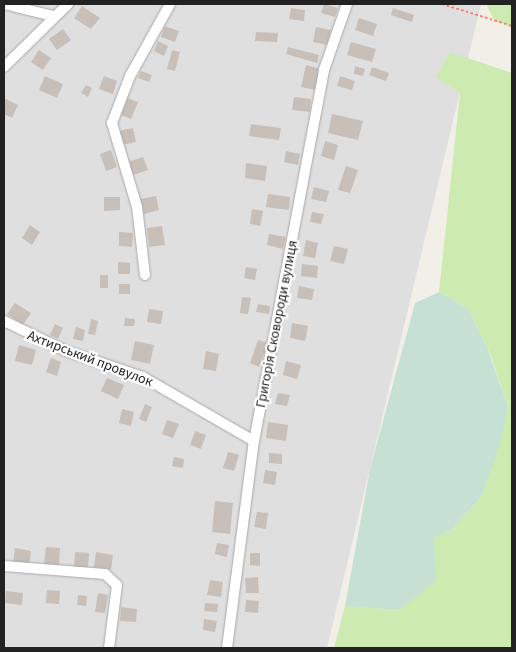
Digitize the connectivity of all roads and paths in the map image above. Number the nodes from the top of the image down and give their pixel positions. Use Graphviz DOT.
graph roads {
  1 [pos="4,4"];
  2 [pos="68,4"];
  3 [pos="170,4"];
  4 [pos="347,4"];
  5 [pos="442,4"];
  6 [pos="53,16"];
  7 [pos="512,26"];
  8 [pos="4,67"];
  9 [pos="145,275"];
  10 [pos="4,321"];
  11 [pos="254,441"];
  12 [pos="4,566"];
  13 [pos="110,648"];
  14 [pos="227,648"];
  1 -- 6 [label="street"];
  2 -- 6 [label="street"];
  3 -- 9 [label="street"];
  4 -- 11 [label="street, Григорія Сковороди вулиця"];
  5 -- 7 [label="path"];
  6 -- 8 [label="street"];
  10 -- 11 [label="street, Ахтирський провулок"];
  11 -- 14 [label="street, Григорія Сковороди вулиця"];
  12 -- 13 [label="street"];
}
